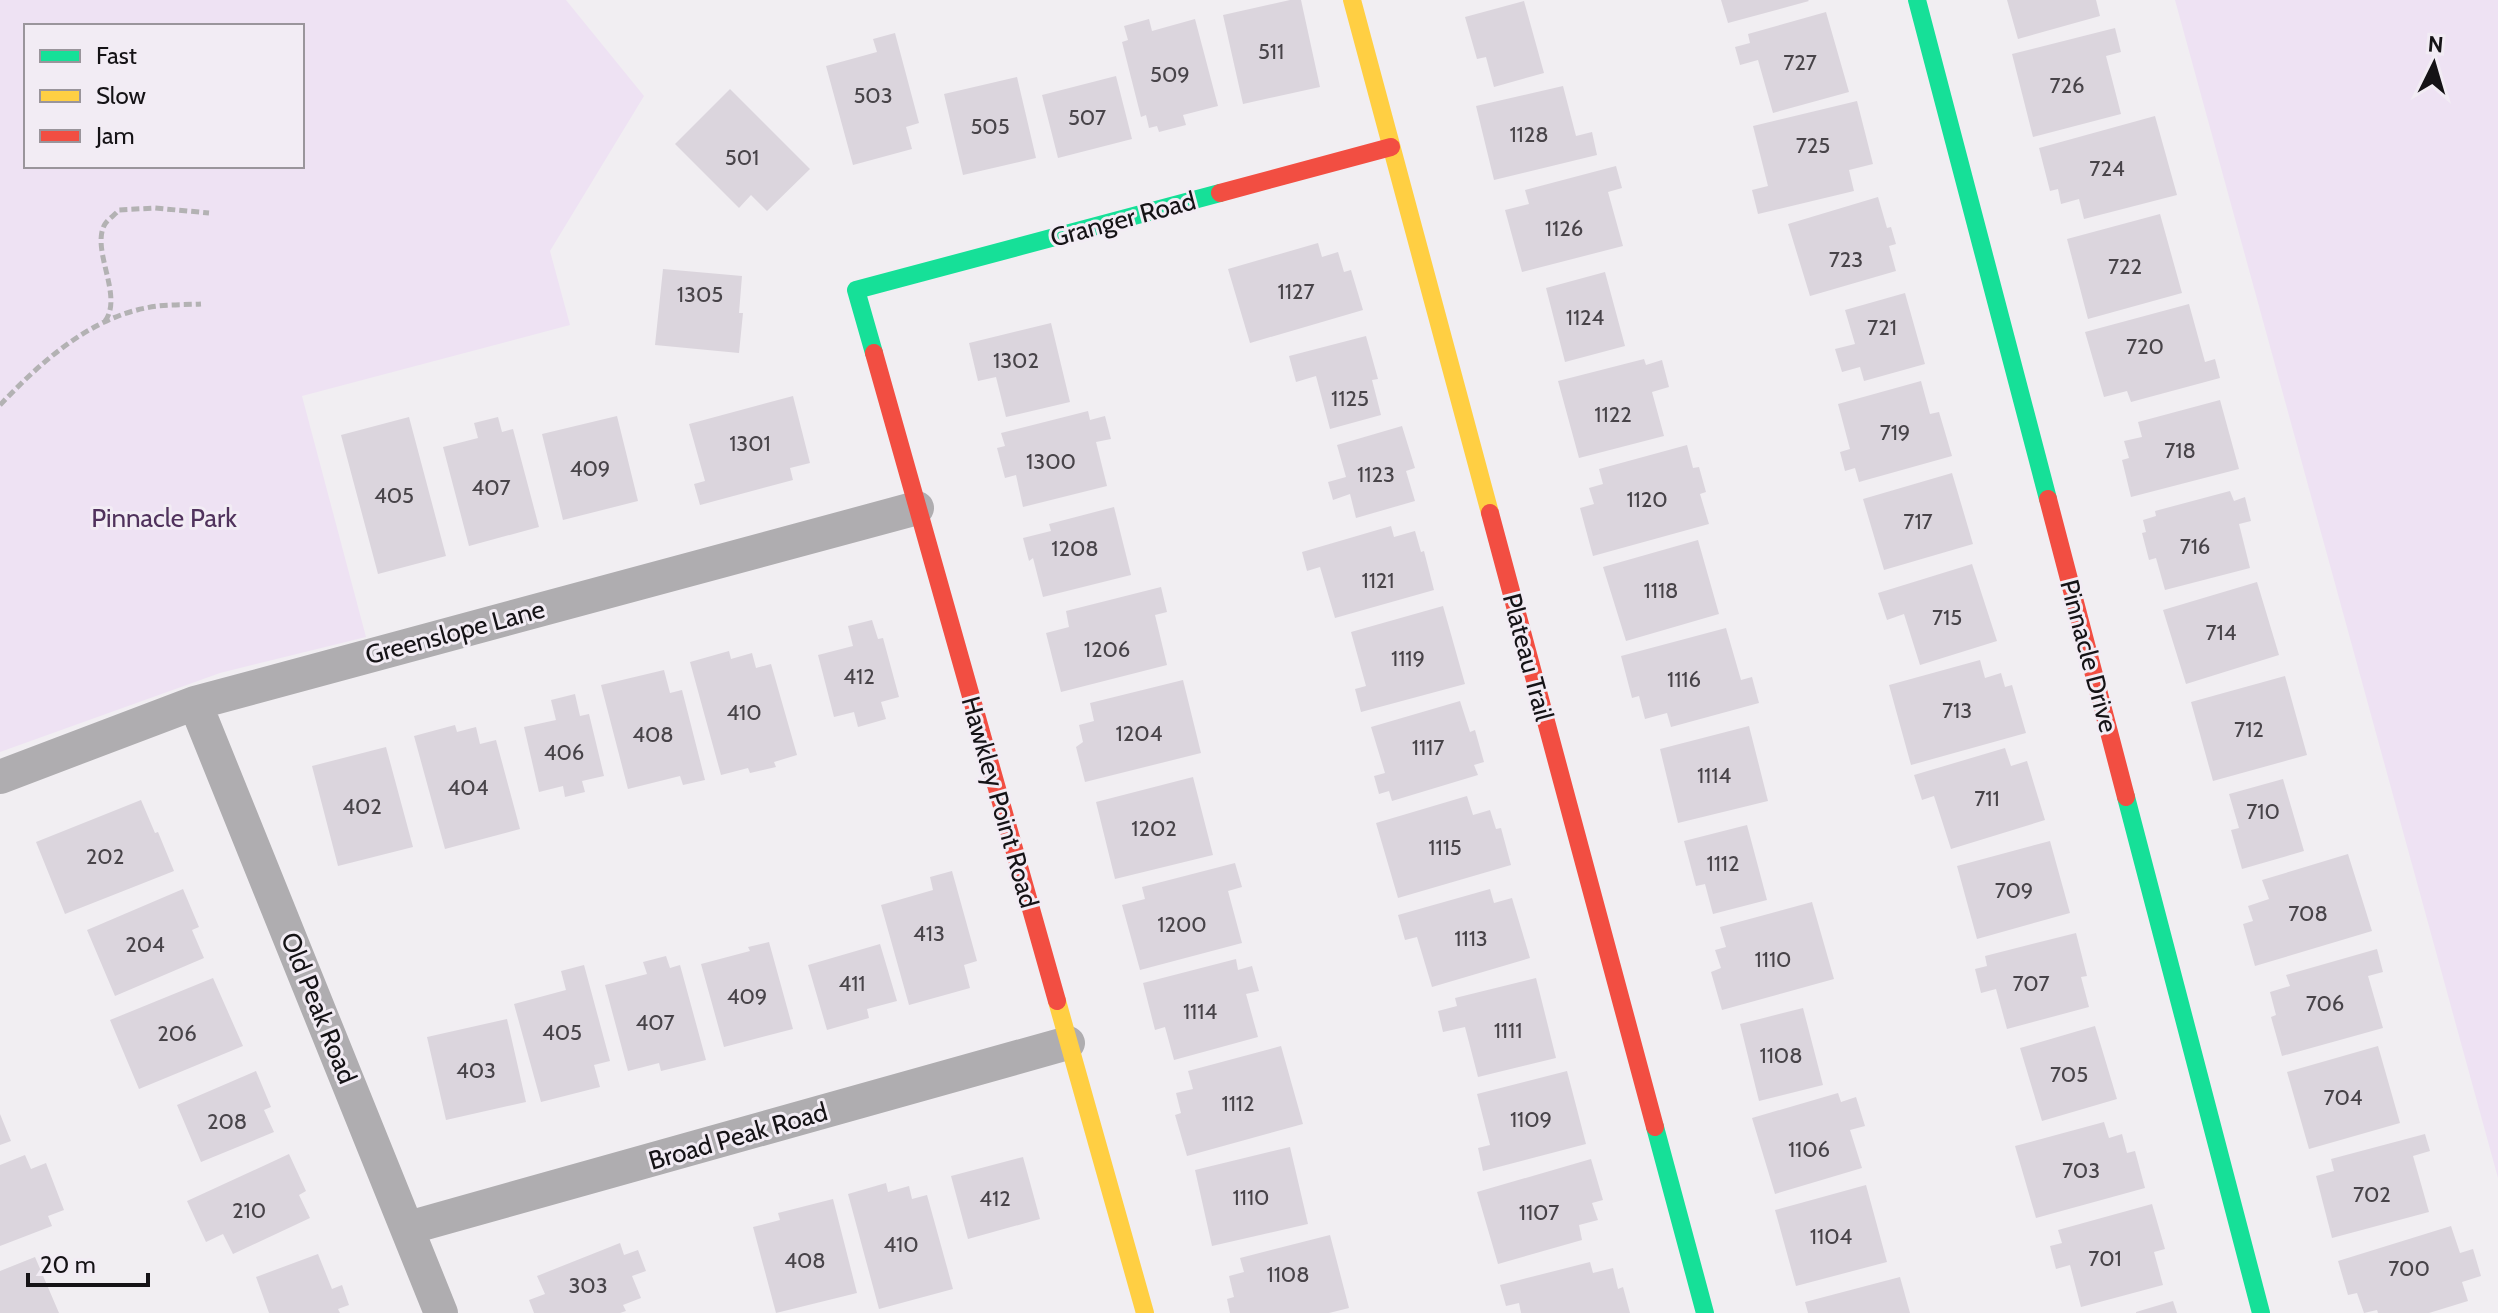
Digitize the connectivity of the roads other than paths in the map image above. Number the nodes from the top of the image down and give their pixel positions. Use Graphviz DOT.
graph roads {
  1 [pos="1352,0"];
  2 [pos="1917,0"];
  3 [pos="1391,147"];
  4 [pos="856,290"];
  5 [pos="917,508"];
  6 [pos="195,703"];
  7 [pos="0,777"];
  8 [pos="1068,1043"];
  9 [pos="408,1228"];
  10 [pos="441,1313"];
  11 [pos="1145,1313"];
  12 [pos="1705,1313"];
  13 [pos="2261,1313"];
  1 -- 3 [label="street, Plateau Trail"];
  2 -- 13 [label="street, Pinnacle Drive"];
  3 -- 4 [label="street, Granger Road"];
  3 -- 12 [label="street, Plateau Trail"];
  4 -- 5 [label="street, Hawkley Point Road"];
  5 -- 6 [label="street, Greenslope Lane"];
  5 -- 8 [label="street, Hawkley Point Road"];
  6 -- 7 [label="street, Greenslope Lane"];
  6 -- 9 [label="street, Old Peak Road"];
  8 -- 9 [label="street, Broad Peak Road"];
  8 -- 11 [label="street, Hawkley Point Road"];
  9 -- 10 [label="street, Old Peak Road"];
}
